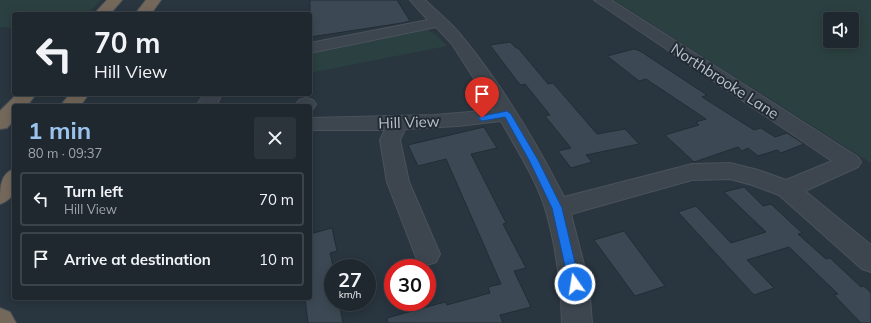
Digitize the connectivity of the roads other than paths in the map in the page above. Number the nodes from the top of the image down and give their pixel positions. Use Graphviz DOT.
graph roads {
  1 [pos="115,0"];
  2 [pos="154,0"];
  3 [pos="417,0"];
  4 [pos="601,0"];
  5 [pos="104,12"];
  6 [pos="145,12"];
  7 [pos="440,22"];
  8 [pos="312,48"];
  9 [pos="25,96"];
  10 [pos="78,96"];
  11 [pos="18,104"];
  12 [pos="72,104"];
  13 [pos="12,110"];
  14 [pos="507,114"];
  15 [pos="0,123"];
  16 [pos="398,123"];
  17 [pos="312,124"];
  18 [pos="12,180"];
  19 [pos="787,189"];
  20 [pos="0,195"];
  21 [pos="557,208"];
  22 [pos="427,254"];
  23 [pos="871,261"];
  24 [pos="577,323"];
  1 -- 5 [label="highway"];
  2 -- 6 [label="highway"];
  3 -- 7 [label="street"];
  4 -- 19 [label="street, Northbrooke Lane"];
  7 -- 8 [label="street"];
  7 -- 14 [label="street"];
  9 -- 11 [label="highway"];
  10 -- 12 [label="highway"];
  13 -- 15 [label="highway"];
  14 -- 16 [label="street, Hill View"];
  14 -- 21 [label="street"];
  16 -- 17 [label="street, Hill View"];
  16 -- 22 [label="street"];
  18 -- 20 [label="highway"];
  19 -- 21 [label="street"];
  19 -- 23 [label="street"];
  21 -- 24 [label="street"];
}
